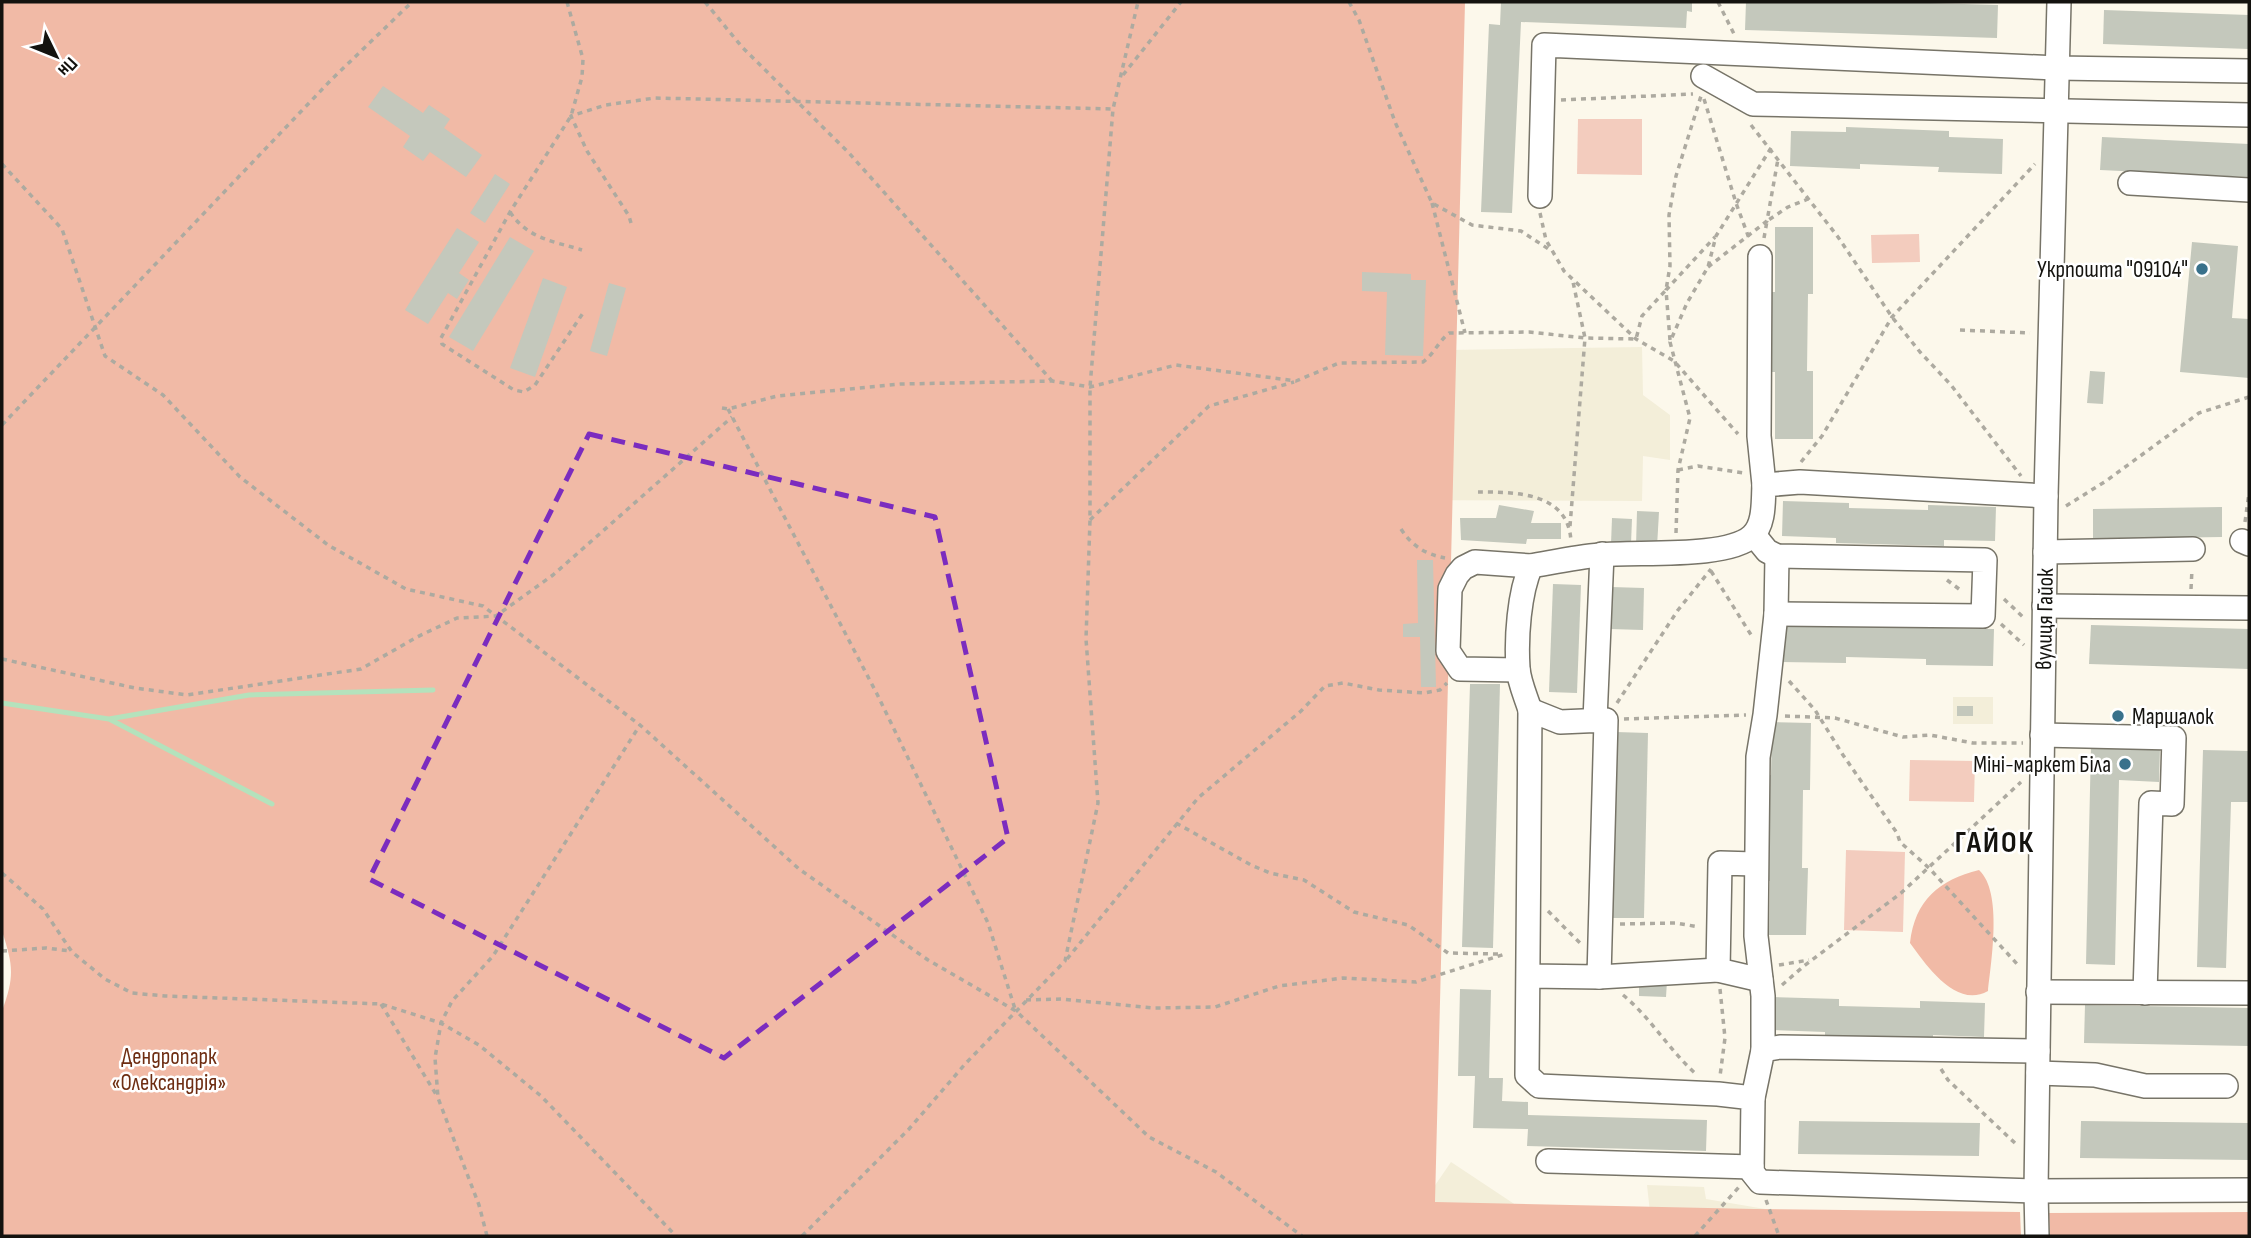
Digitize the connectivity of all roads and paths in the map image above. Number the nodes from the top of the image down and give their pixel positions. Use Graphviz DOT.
graph roads {
  1 [pos="412,2"];
  2 [pos="566,2"];
  3 [pos="705,2"];
  4 [pos="1138,2"];
  5 [pos="1181,2"];
  6 [pos="1349,2"];
  7 [pos="1718,2"];
  8 [pos="2059,2"];
  9 [pos="1744,54"];
  10 [pos="2057,68"];
  11 [pos="2249,71"];
  12 [pos="1122,77"];
  13 [pos="1702,85"];
  14 [pos="1712,99"];
  15 [pos="1542,101"];
  16 [pos="798,102"];
  17 [pos="1113,109"];
  18 [pos="2056,111"];
  19 [pos="2249,115"];
  20 [pos="571,117"];
  21 [pos="1749,122"];
  22 [pos="1770,148"];
  23 [pos="1779,159"];
  24 [pos="2036,162"];
  25 [pos="2,164"];
  26 [pos="2130,183"];
  27 [pos="2249,190"];
  28 [pos="1540,196"];
  29 [pos="1808,199"];
  30 [pos="1432,203"];
  31 [pos="1736,203"];
  32 [pos="510,212"];
  33 [pos="1767,221"];
  34 [pos="631,223"];
  35 [pos="1747,235"];
  36 [pos="1716,236"];
  37 [pos="582,250"];
  38 [pos="1553,252"];
  39 [pos="1760,257"];
  40 [pos="1708,267"];
  41 [pos="1572,279"];
  42 [pos="1666,290"];
  43 [pos="583,313"];
  44 [pos="1892,317"];
  45 [pos="94,327"];
  46 [pos="1960,330"];
  47 [pos="1465,332"];
  48 [pos="2030,333"];
  49 [pos="1585,338"];
  50 [pos="1636,339"];
  51 [pos="1670,342"];
  52 [pos="1674,361"];
  53 [pos="1052,381"];
  54 [pos="1296,381"];
  55 [pos="1090,387"];
  56 [pos="2249,397"];
  57 [pos="722,408"];
  58 [pos="728,409"];
  59 [pos="732,416"];
  60 [pos="2,425"];
  61 [pos="1678,470"];
  62 [pos="1768,476"];
  63 [pos="2025,480"];
  64 [pos="1478,492"];
  65 [pos="2249,493"];
  66 [pos="2055,501"];
  67 [pos="1090,520"];
  68 [pos="1570,526"];
  69 [pos="1401,529"];
  70 [pos="1754,535"];
  71 [pos="2246,542"];
  72 [pos="1727,548"];
  73 [pos="2193,549"];
  74 [pos="2045,552"];
  75 [pos="1602,554"];
  76 [pos="1777,556"];
  77 [pos="1571,558"];
  78 [pos="1694,558"];
  79 [pos="1475,562"];
  80 [pos="1531,566"];
  81 [pos="2044,607"];
  82 [pos="2249,608"];
  83 [pos="1776,614"];
  84 [pos="496,616"];
  85 [pos="2,659"];
  86 [pos="1771,660"];
  87 [pos="1460,669"];
  88 [pos="1518,670"];
  89 [pos="1530,710"];
  90 [pos="1765,715"];
  91 [pos="1820,718"];
  92 [pos="1601,720"];
  93 [pos="640,724"];
  94 [pos="2033,739"];
  95 [pos="2025,778"];
  96 [pos="1177,823"];
  97 [pos="1755,864"];
  98 [pos="1928,869"];
  99 [pos="2,873"];
  100 [pos="1529,893"];
  101 [pos="1600,924"];
  102 [pos="1718,931"];
  103 [pos="2,951"];
  104 [pos="72,952"];
  105 [pos="1505,954"];
  106 [pos="1811,960"];
  107 [pos="1065,961"];
  108 [pos="1529,965"];
  109 [pos="1599,969"];
  110 [pos="2022,969"];
  111 [pos="1717,970"];
  112 [pos="1761,981"];
  113 [pos="2038,992"];
  114 [pos="2145,993"];
  115 [pos="2249,993"];
  116 [pos="1026,1000"];
  117 [pos="381,1004"];
  118 [pos="1016,1011"];
  119 [pos="441,1023"];
  120 [pos="1763,1050"];
  121 [pos="1941,1050"];
  122 [pos="2038,1062"];
  123 [pos="1698,1076"];
  124 [pos="2226,1086"];
  125 [pos="1718,1094"];
  126 [pos="438,1098"];
  127 [pos="1753,1098"];
  128 [pos="2019,1147"];
  129 [pos="1548,1161"];
  130 [pos="1755,1174"];
  131 [pos="2249,1190"];
  132 [pos="2036,1191"];
  133 [pos="487,1236"];
  134 [pos="676,1236"];
  135 [pos="802,1236"];
  136 [pos="1302,1236"];
  137 [pos="1695,1236"];
  138 [pos="1779,1236"];
  139 [pos="2037,1236"];
  1 -- 45 [label="path"];
  2 -- 20 [label="path"];
  3 -- 16 [label="path"];
  4 -- 12 [label="path"];
  5 -- 12 [label="path"];
  6 -- 30 [label="path"];
  7 -- 9 [label="path"];
  8 -- 10 [label="street, вулиця Гайок"];
  9 -- 10 [label="street"];
  9 -- 15 [label="street"];
  10 -- 11 [label="street"];
  10 -- 18 [label="street, вулиця Гайок"];
  12 -- 17 [label="path"];
  13 -- 14 [label="path"];
  13 -- 15 [label="path"];
  13 -- 18 [label="street"];
  13 -- 31 [label="path"];
  13 -- 42 [label="path"];
  15 -- 28 [label="street"];
  16 -- 17 [label="path"];
  16 -- 20 [label="path"];
  16 -- 53 [label="path"];
  17 -- 55 [label="path"];
  18 -- 19 [label="street"];
  18 -- 66 [label="street, вулиця Гайок"];
  20 -- 32 [label="path"];
  20 -- 34 [label="path"];
  21 -- 22 [label="path"];
  22 -- 23 [label="path"];
  22 -- 31 [label="path"];
  23 -- 29 [label="path"];
  23 -- 33 [label="path"];
  24 -- 44 [label="path"];
  25 -- 45 [label="path"];
  26 -- 27 [label="street"];
  28 -- 38 [label="path"];
  29 -- 33 [label="path"];
  29 -- 44 [label="path"];
  30 -- 38 [label="path"];
  30 -- 47 [label="path"];
  31 -- 35 [label="path"];
  31 -- 36 [label="path"];
  32 -- 37 [label="path"];
  32 -- 43 [label="path"];
  33 -- 35 [label="path"];
  33 -- 39 [label="path"];
  35 -- 39 [label="path"];
  35 -- 40 [label="path"];
  36 -- 40 [label="path"];
  36 -- 42 [label="path"];
  38 -- 41 [label="path"];
  39 -- 62 [label="street"];
  40 -- 51 [label="path"];
  41 -- 49 [label="path"];
  41 -- 50 [label="path"];
  42 -- 50 [label="path"];
  42 -- 51 [label="path"];
  44 -- 62 [label="path"];
  44 -- 63 [label="path"];
  45 -- 60 [label="path"];
  45 -- 84 [label="path"];
  46 -- 48 [label="path"];
  47 -- 49 [label="path"];
  47 -- 54 [label="path"];
  49 -- 50 [label="path"];
  49 -- 68 [label="path"];
  50 -- 52 [label="path"];
  51 -- 52 [label="path"];
  52 -- 61 [label="path"];
  52 -- 62 [label="path"];
  53 -- 55 [label="path"];
  53 -- 58 [label="path"];
  54 -- 55 [label="path"];
  54 -- 67 [label="path"];
  55 -- 67 [label="path"];
  56 -- 66 [label="path"];
  57 -- 58 [label="path"];
  58 -- 59 [label="path"];
  59 -- 84 [label="path"];
  59 -- 118 [label="path"];
  61 -- 62 [label="path"];
  61 -- 78 [label="path"];
  62 -- 66 [label="street"];
  62 -- 70 [label="street"];
  64 -- 68 [label="path"];
  65 -- 71 [label="path"];
  66 -- 74 [label="street, вулиця Гайок"];
  67 -- 107 [label="path"];
  68 -- 77 [label="path"];
  69 -- 79 [label="path"];
  70 -- 72 [label="street"];
  70 -- 76 [label="street"];
  72 -- 78 [label="street"];
  72 -- 78 [label="path"];
  73 -- 74 [label="street"];
  74 -- 81 [label="street, вулиця Гайок"];
  75 -- 77 [label="street"];
  75 -- 78 [label="street"];
  75 -- 92 [label="street"];
  76 -- 83 [label="street"];
  76 -- 83 [label="street"];
  77 -- 80 [label="street"];
  78 -- 86 [label="path"];
  78 -- 92 [label="path"];
  79 -- 80 [label="street"];
  79 -- 87 [label="street"];
  80 -- 88 [label="street"];
  81 -- 82 [label="street"];
  81 -- 94 [label="street, вулиця Гайок"];
  83 -- 86 [label="street"];
  84 -- 85 [label="path"];
  84 -- 93 [label="path"];
  86 -- 90 [label="street"];
  86 -- 91 [label="path"];
  87 -- 88 [label="street"];
  87 -- 96 [label="path"];
  88 -- 89 [label="street"];
  89 -- 92 [label="street"];
  89 -- 100 [label="street"];
  90 -- 91 [label="path"];
  90 -- 92 [label="path"];
  90 -- 97 [label="street"];
  91 -- 94 [label="path"];
  91 -- 98 [label="path"];
  92 -- 101 [label="street"];
  93 -- 118 [label="path"];
  93 -- 119 [label="path"];
  94 -- 113 [label="street, вулиця Гайок"];
  94 -- 114 [label="street"];
  95 -- 98 [label="path"];
  96 -- 105 [label="path"];
  96 -- 107 [label="path"];
  97 -- 102 [label="street"];
  97 -- 112 [label="street"];
  98 -- 106 [label="path"];
  98 -- 110 [label="path"];
  99 -- 104 [label="path"];
  100 -- 108 [label="street"];
  100 -- 109 [label="path"];
  101 -- 102 [label="path"];
  101 -- 109 [label="street"];
  102 -- 111 [label="street"];
  103 -- 104 [label="path"];
  104 -- 117 [label="path"];
  105 -- 108 [label="path"];
  105 -- 116 [label="path"];
  106 -- 112 [label="path"];
  106 -- 112 [label="path"];
  107 -- 116 [label="path"];
  108 -- 109 [label="street"];
  108 -- 125 [label="street"];
  109 -- 111 [label="street"];
  109 -- 123 [label="path"];
  111 -- 112 [label="street"];
  111 -- 125 [label="path"];
  112 -- 120 [label="street"];
  113 -- 114 [label="street"];
  113 -- 122 [label="street, вулиця Гайок"];
  114 -- 115 [label="street"];
  116 -- 118 [label="path"];
  117 -- 119 [label="path"];
  117 -- 126 [label="path"];
  118 -- 135 [label="path"];
  118 -- 136 [label="path"];
  119 -- 126 [label="path"];
  119 -- 134 [label="path"];
  120 -- 121 [label="street"];
  120 -- 127 [label="street"];
  121 -- 122 [label="street"];
  121 -- 128 [label="path"];
  122 -- 124 [label="street"];
  122 -- 132 [label="street, вулиця Гайок"];
  125 -- 127 [label="street"];
  126 -- 133 [label="path"];
  127 -- 130 [label="street"];
  129 -- 130 [label="street"];
  130 -- 132 [label="street"];
  130 -- 137 [label="path"];
  130 -- 138 [label="path"];
  131 -- 132 [label="street"];
  132 -- 139 [label="street, вулиця Гайок"];
}
